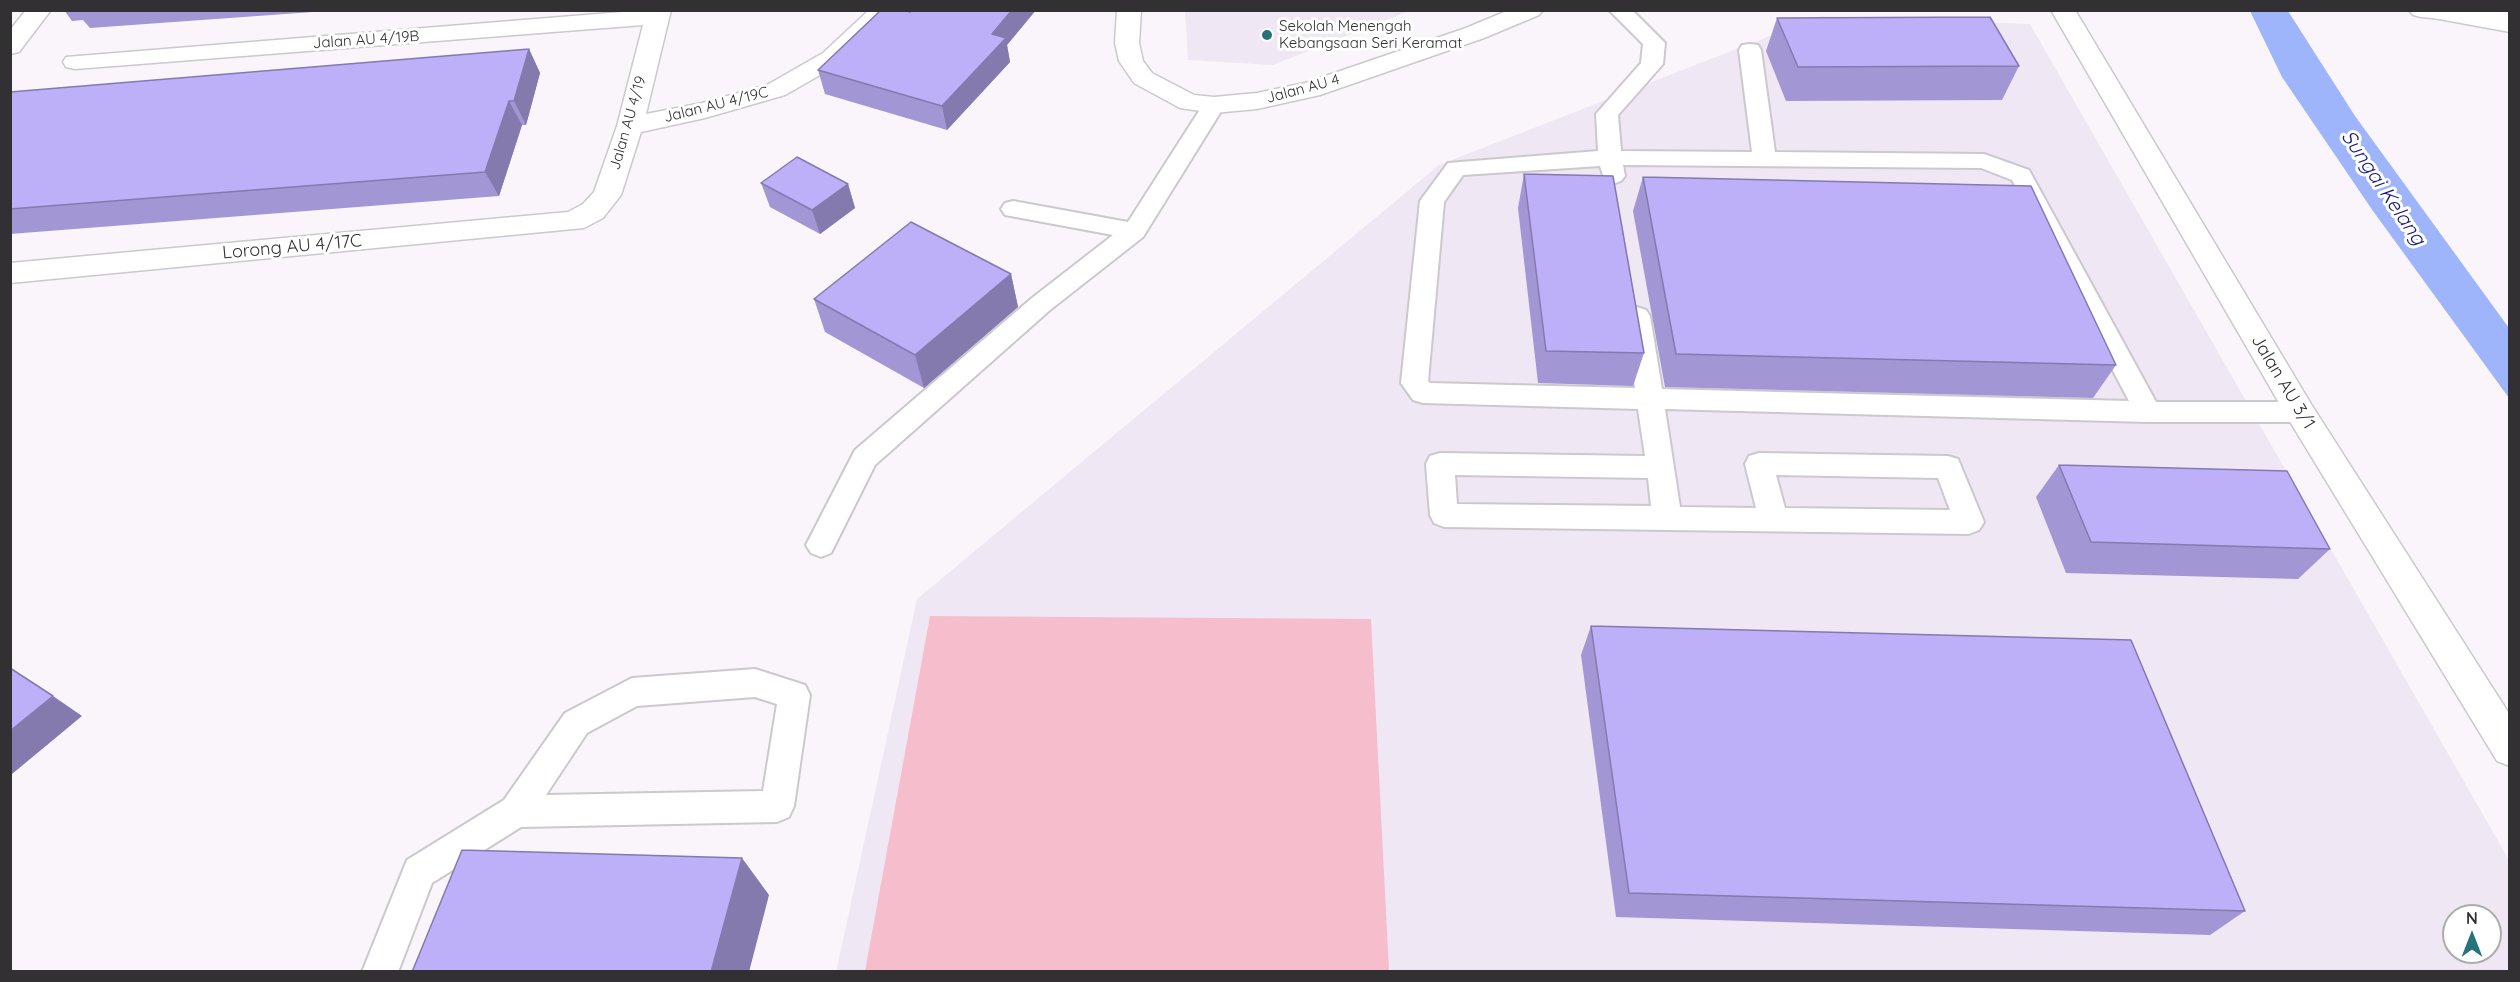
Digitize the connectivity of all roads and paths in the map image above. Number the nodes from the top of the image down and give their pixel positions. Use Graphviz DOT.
graph roads {
  1 [pos="39,10"];
  2 [pos="883,10"];
  3 [pos="1129,10"];
  4 [pos="1619,10"];
  5 [pos="2063,10"];
  6 [pos="1531,11"];
  7 [pos="2429,11"];
  8 [pos="658,14"];
  9 [pos="2510,18"];
  10 [pos="2510,25"];
  11 [pos="10,47"];
  12 [pos="1750,50"];
  13 [pos="75,62"];
  14 [pos="1214,105"];
  15 [pos="630,126"];
  16 [pos="1610,158"];
  17 [pos="1766,160"];
  18 [pos="1616,193"];
  19 [pos="1013,209"];
  20 [pos="574,221"];
  21 [pos="1134,231"];
  22 [pos="10,273"];
  23 [pos="1634,296"];
  24 [pos="1651,399"];
  25 [pos="2148,412"];
  26 [pos="2300,412"];
  27 [pos="1661,467"];
  28 [pos="1667,518"];
  29 [pos="1774,519"];
  30 [pos="822,545"];
  31 [pos="2510,749"];
  32 [pos="516,811"];
  33 [pos="380,972"];
  1 -- 11 [label="main road"];
  2 -- 15 [label="main road, Jalan AU 4/19C"];
  3 -- 14 [label="main road, Jalan AU 4"];
  4 -- 16 [label="lane"];
  5 -- 26 [label="main road, Jalan AU 3/1"];
  6 -- 14 [label="main road, Jalan AU 4"];
  7 -- 9 [label="main road"];
  7 -- 10 [label="main road"];
  8 -- 13 [label="main road, Jalan AU 4/19B"];
  8 -- 15 [label="main road, Jalan AU 4/19"];
  12 -- 17 [label="lane"];
  14 -- 21 [label="lane"];
  15 -- 20 [label="main road, Jalan AU 4/19"];
  16 -- 17 [label="lane"];
  16 -- 18 [label="lane"];
  16 -- 24 [label="lane"];
  17 -- 25 [label="lane"];
  19 -- 21 [label="lane"];
  20 -- 22 [label="main road, Lorong AU 4/17C"];
  21 -- 30 [label="lane"];
  23 -- 24 [label="lane"];
  24 -- 25 [label="lane"];
  24 -- 27 [label="lane"];
  25 -- 26 [label="lane"];
  26 -- 31 [label="main road, Jalan AU 3/1"];
  27 -- 28 [label="lane"];
  27 -- 28 [label="lane"];
  28 -- 29 [label="lane"];
  29 -- 29 [label="lane"];
  32 -- 32 [label="lane"];
  32 -- 33 [label="lane"];
}
